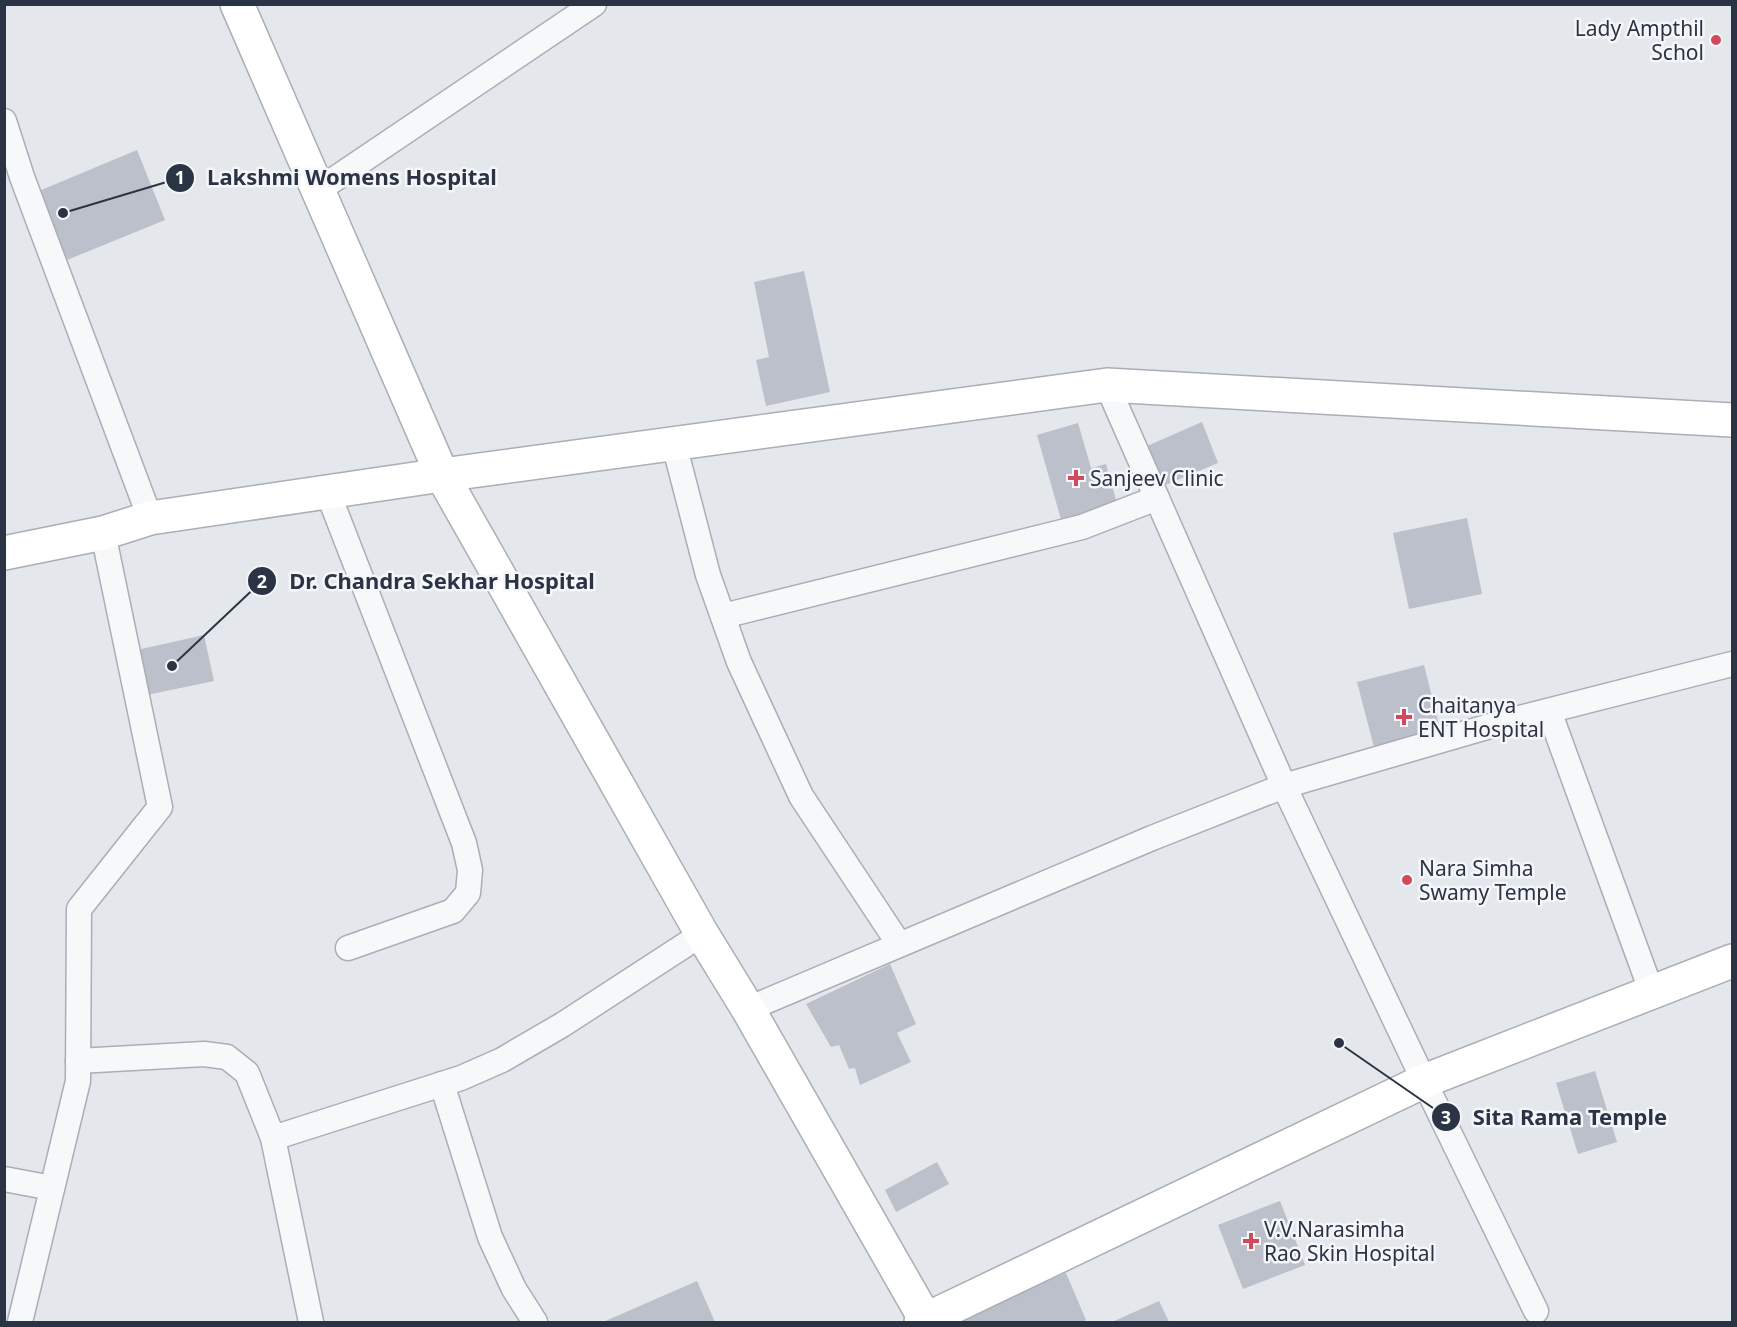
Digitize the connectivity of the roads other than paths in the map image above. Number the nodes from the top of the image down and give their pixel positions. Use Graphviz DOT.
graph roads {
  1 [pos="237,4"];
  2 [pos="594,4"];
  3 [pos="4,121"];
  4 [pos="317,191"];
  5 [pos="1107,385"];
  6 [pos="1732,420"];
  7 [pos="674,444"];
  8 [pos="442,475"];
  9 [pos="328,493"];
  10 [pos="1157,498"];
  11 [pos="150,518"];
  12 [pos="104,533"];
  13 [pos="4,553"];
  14 [pos="723,616"];
  15 [pos="1732,664"];
  16 [pos="1549,711"];
  17 [pos="1284,786"];
  18 [pos="702,934"];
  19 [pos="899,944"];
  20 [pos="348,948"];
  21 [pos="1732,961"];
  22 [pos="1652,993"];
  23 [pos="748,1009"];
  24 [pos="78,1061"];
  25 [pos="1424,1081"];
  26 [pos="442,1084"];
  27 [pos="273,1138"];
  28 [pos="4,1179"];
  29 [pos="52,1188"];
  30 [pos="1533,1319"];
  31 [pos="925,1322"];
  32 [pos="20,1323"];
  33 [pos="311,1323"];
  34 [pos="535,1323"];
  1 -- 4 [label="street"];
  2 -- 4 [label="street"];
  3 -- 11 [label="street"];
  4 -- 8 [label="street"];
  5 -- 6 [label="street"];
  5 -- 7 [label="street"];
  5 -- 10 [label="street"];
  7 -- 8 [label="street"];
  7 -- 14 [label="street"];
  8 -- 9 [label="street"];
  8 -- 18 [label="street"];
  9 -- 11 [label="street"];
  9 -- 20 [label="street"];
  10 -- 14 [label="street"];
  10 -- 17 [label="street"];
  11 -- 12 [label="street"];
  12 -- 13 [label="street"];
  12 -- 24 [label="street"];
  14 -- 19 [label="street"];
  15 -- 16 [label="street"];
  16 -- 17 [label="street"];
  16 -- 22 [label="street"];
  17 -- 19 [label="street"];
  17 -- 25 [label="street"];
  18 -- 23 [label="street"];
  18 -- 26 [label="street"];
  19 -- 23 [label="street"];
  21 -- 22 [label="street"];
  22 -- 25 [label="street"];
  23 -- 31 [label="street"];
  24 -- 27 [label="street"];
  24 -- 29 [label="street"];
  25 -- 30 [label="street"];
  25 -- 31 [label="street"];
  26 -- 27 [label="street"];
  26 -- 34 [label="street"];
  27 -- 33 [label="street"];
  28 -- 29 [label="street"];
  29 -- 32 [label="street"];
}
